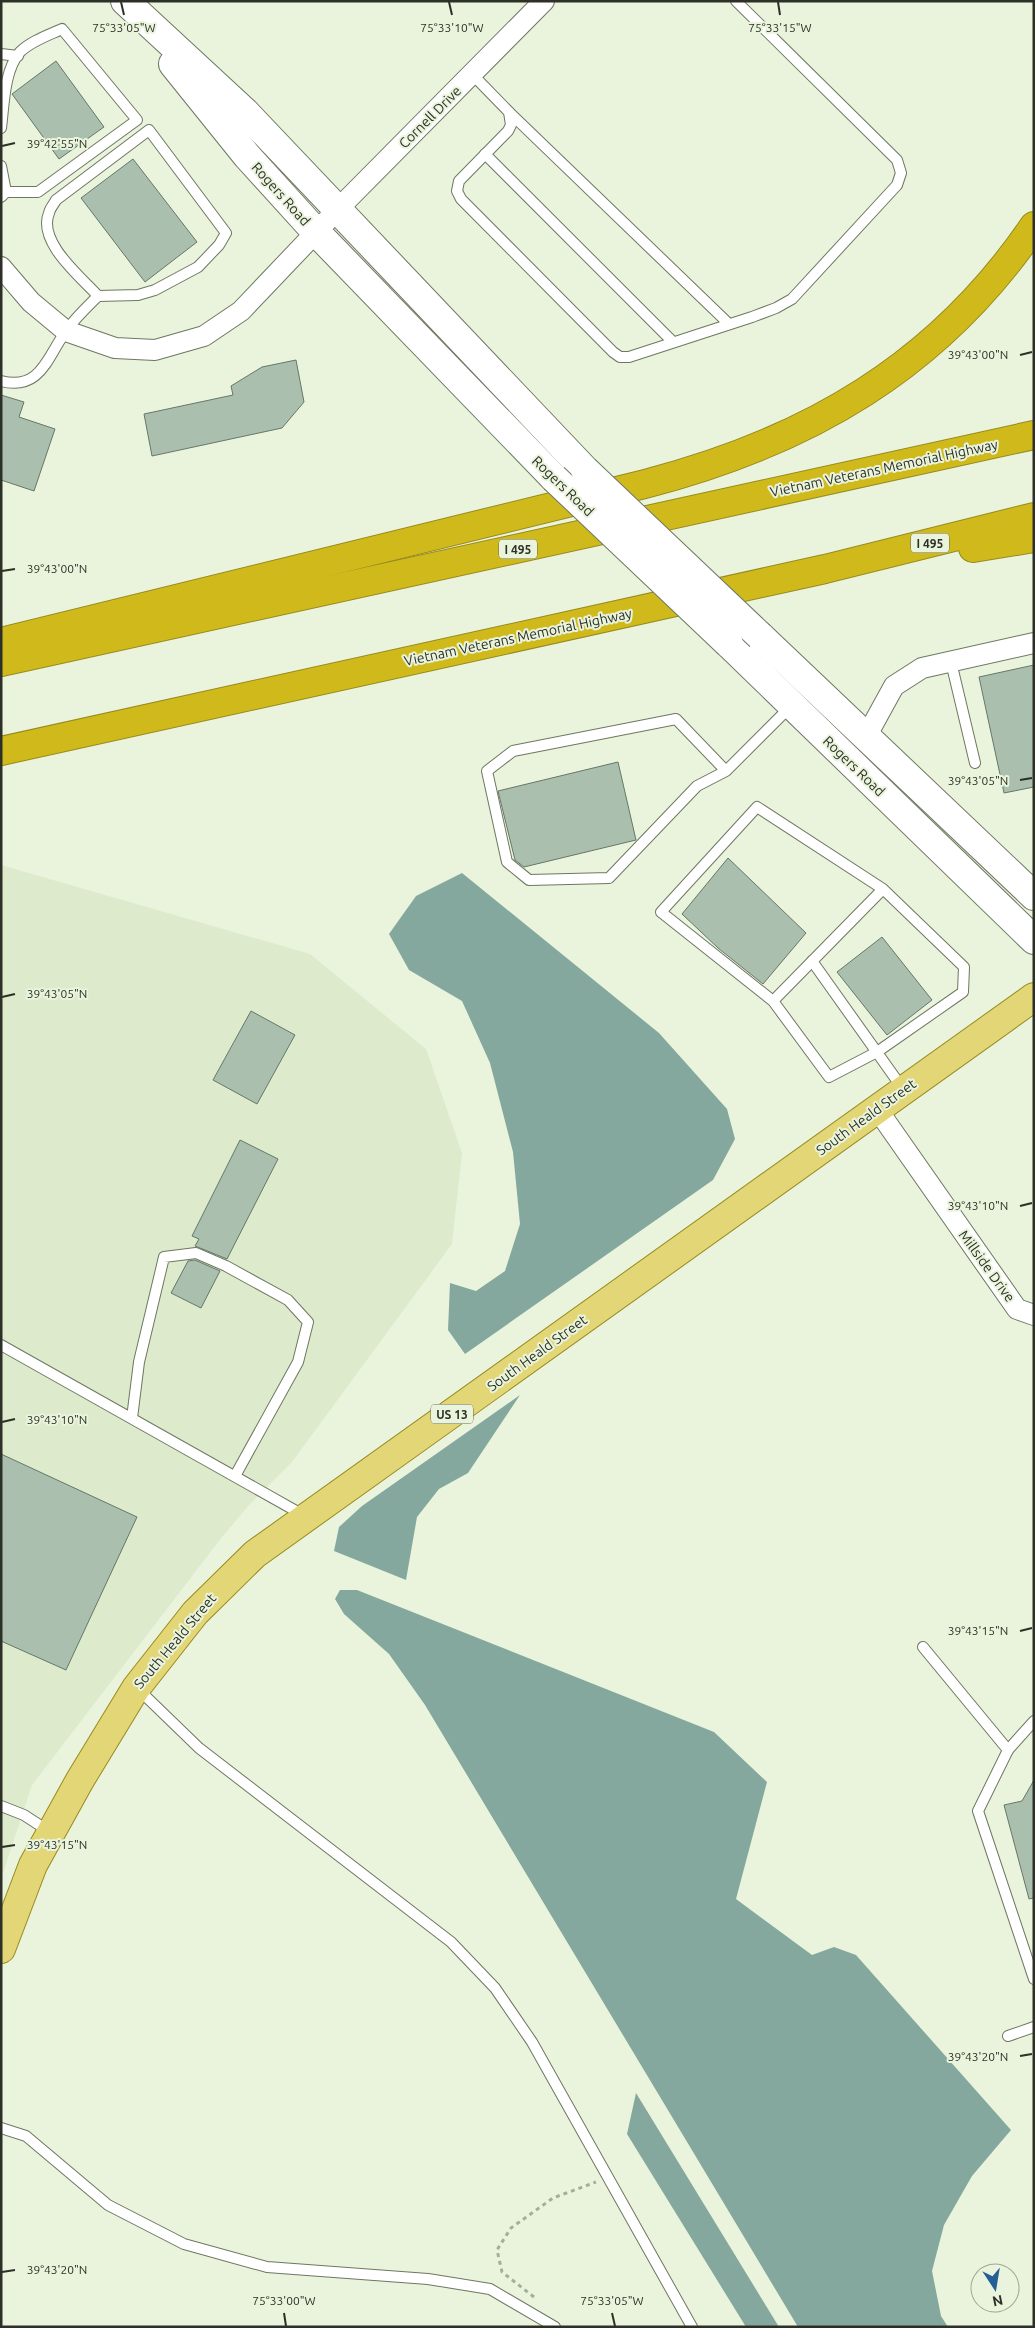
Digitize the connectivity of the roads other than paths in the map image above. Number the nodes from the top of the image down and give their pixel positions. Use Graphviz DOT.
graph roads {
  1 [pos="124,1"];
  2 [pos="544,1"];
  3 [pos="736,1"];
  4 [pos="1,54"];
  5 [pos="18,56"];
  6 [pos="472,74"];
  7 [pos="509,112"];
  8 [pos="1,128"];
  9 [pos="485,154"];
  10 [pos="1,166"];
  11 [pos="4,195"];
  12 [pos="338,209"];
  13 [pos="1034,226"];
  14 [pos="316,232"];
  15 [pos="1,267"];
  16 [pos="98,296"];
  17 [pos="729,324"];
  18 [pos="66,330"];
  19 [pos="673,342"];
  20 [pos="1,382"];
  21 [pos="1034,435"];
  22 [pos="1034,517"];
  23 [pos="1034,538"];
  24 [pos="825,569"];
  25 [pos="1,642"];
  26 [pos="1034,643"];
  27 [pos="1,662"];
  28 [pos="951,662"];
  29 [pos="792,706"];
  30 [pos="866,737"];
  31 [pos="1,751"];
  32 [pos="974,763"];
  33 [pos="726,771"];
  34 [pos="882,889"];
  35 [pos="1034,896"];
  36 [pos="1034,940"];
  37 [pos="812,962"];
  38 [pos="1034,997"];
  39 [pos="773,1001"];
  40 [pos="877,1052"];
  41 [pos="904,1090"];
  42 [pos="877,1109"];
  43 [pos="1034,1315"];
  44 [pos="1,1344"];
  45 [pos="132,1418"];
  46 [pos="235,1476"];
  47 [pos="308,1517"];
  48 [pos="923,1647"];
  49 [pos="136,1688"];
  50 [pos="1034,1721"];
  51 [pos="1008,1750"];
  52 [pos="1,1806"];
  53 [pos="51,1832"];
  54 [pos="1,1949"];
  55 [pos="1034,1979"];
  56 [pos="1034,2027"];
  57 [pos="1008,2036"];
  58 [pos="1,2128"];
  59 [pos="555,2327"];
  60 [pos="692,2327"];
  1 -- 12 [label="street, Rogers Road"];
  1 -- 14 [label="street, Rogers Road"];
  2 -- 6 [label="street, Cornell Drive"];
  3 -- 17 [label="lane"];
  4 -- 5 [label="lane"];
  5 -- 8 [label="lane"];
  5 -- 11 [label="lane"];
  6 -- 7 [label="lane"];
  6 -- 12 [label="street, Cornell Drive"];
  7 -- 9 [label="lane"];
  7 -- 17 [label="lane"];
  9 -- 19 [label="lane"];
  9 -- 19 [label="lane"];
  10 -- 11 [label="lane"];
  12 -- 14 [label="street, Cornell Drive"];
  12 -- 30 [label="street, Rogers Road, bridge"];
  13 -- 25 [label="highway"];
  14 -- 18 [label="street, Cornell Drive"];
  14 -- 29 [label="street, Rogers Road, bridge"];
  15 -- 18 [label="street, Cornell Drive"];
  16 -- 16 [label="lane"];
  16 -- 18 [label="lane"];
  17 -- 19 [label="lane"];
  18 -- 20 [label="lane"];
  21 -- 27 [label="highway, Vietnam Veterans Memorial Highway / I 495"];
  22 -- 24 [label="highway, Vietnam Veterans Memorial Highway / I 495"];
  23 -- 24 [label="highway"];
  24 -- 31 [label="highway, Vietnam Veterans Memorial Highway / I 495"];
  26 -- 28 [label="street"];
  28 -- 30 [label="street"];
  28 -- 32 [label="lane"];
  29 -- 33 [label="lane"];
  29 -- 36 [label="street, Rogers Road"];
  30 -- 35 [label="street, Rogers Road"];
  33 -- 33 [label="lane"];
  34 -- 37 [label="lane"];
  34 -- 39 [label="lane"];
  34 -- 40 [label="lane"];
  37 -- 39 [label="lane"];
  37 -- 40 [label="lane"];
  38 -- 41 [label="main road, South Heald Street / US 13"];
  39 -- 40 [label="lane"];
  40 -- 41 [label="lane"];
  41 -- 42 [label="main road, South Heald Street / US 13"];
  42 -- 43 [label="street, Millside Drive"];
  42 -- 47 [label="main road, South Heald Street / US 13"];
  44 -- 45 [label="lane"];
  45 -- 46 [label="lane"];
  45 -- 46 [label="lane"];
  46 -- 47 [label="lane"];
  47 -- 49 [label="main road, South Heald Street / US 13"];
  48 -- 51 [label="lane"];
  49 -- 53 [label="main road, South Heald Street / US 13"];
  49 -- 60 [label="lane"];
  50 -- 51 [label="lane"];
  51 -- 55 [label="lane"];
  52 -- 53 [label="lane"];
  53 -- 54 [label="main road, South Heald Street / US 13"];
  56 -- 57 [label="lane"];
  58 -- 59 [label="lane"];
}
